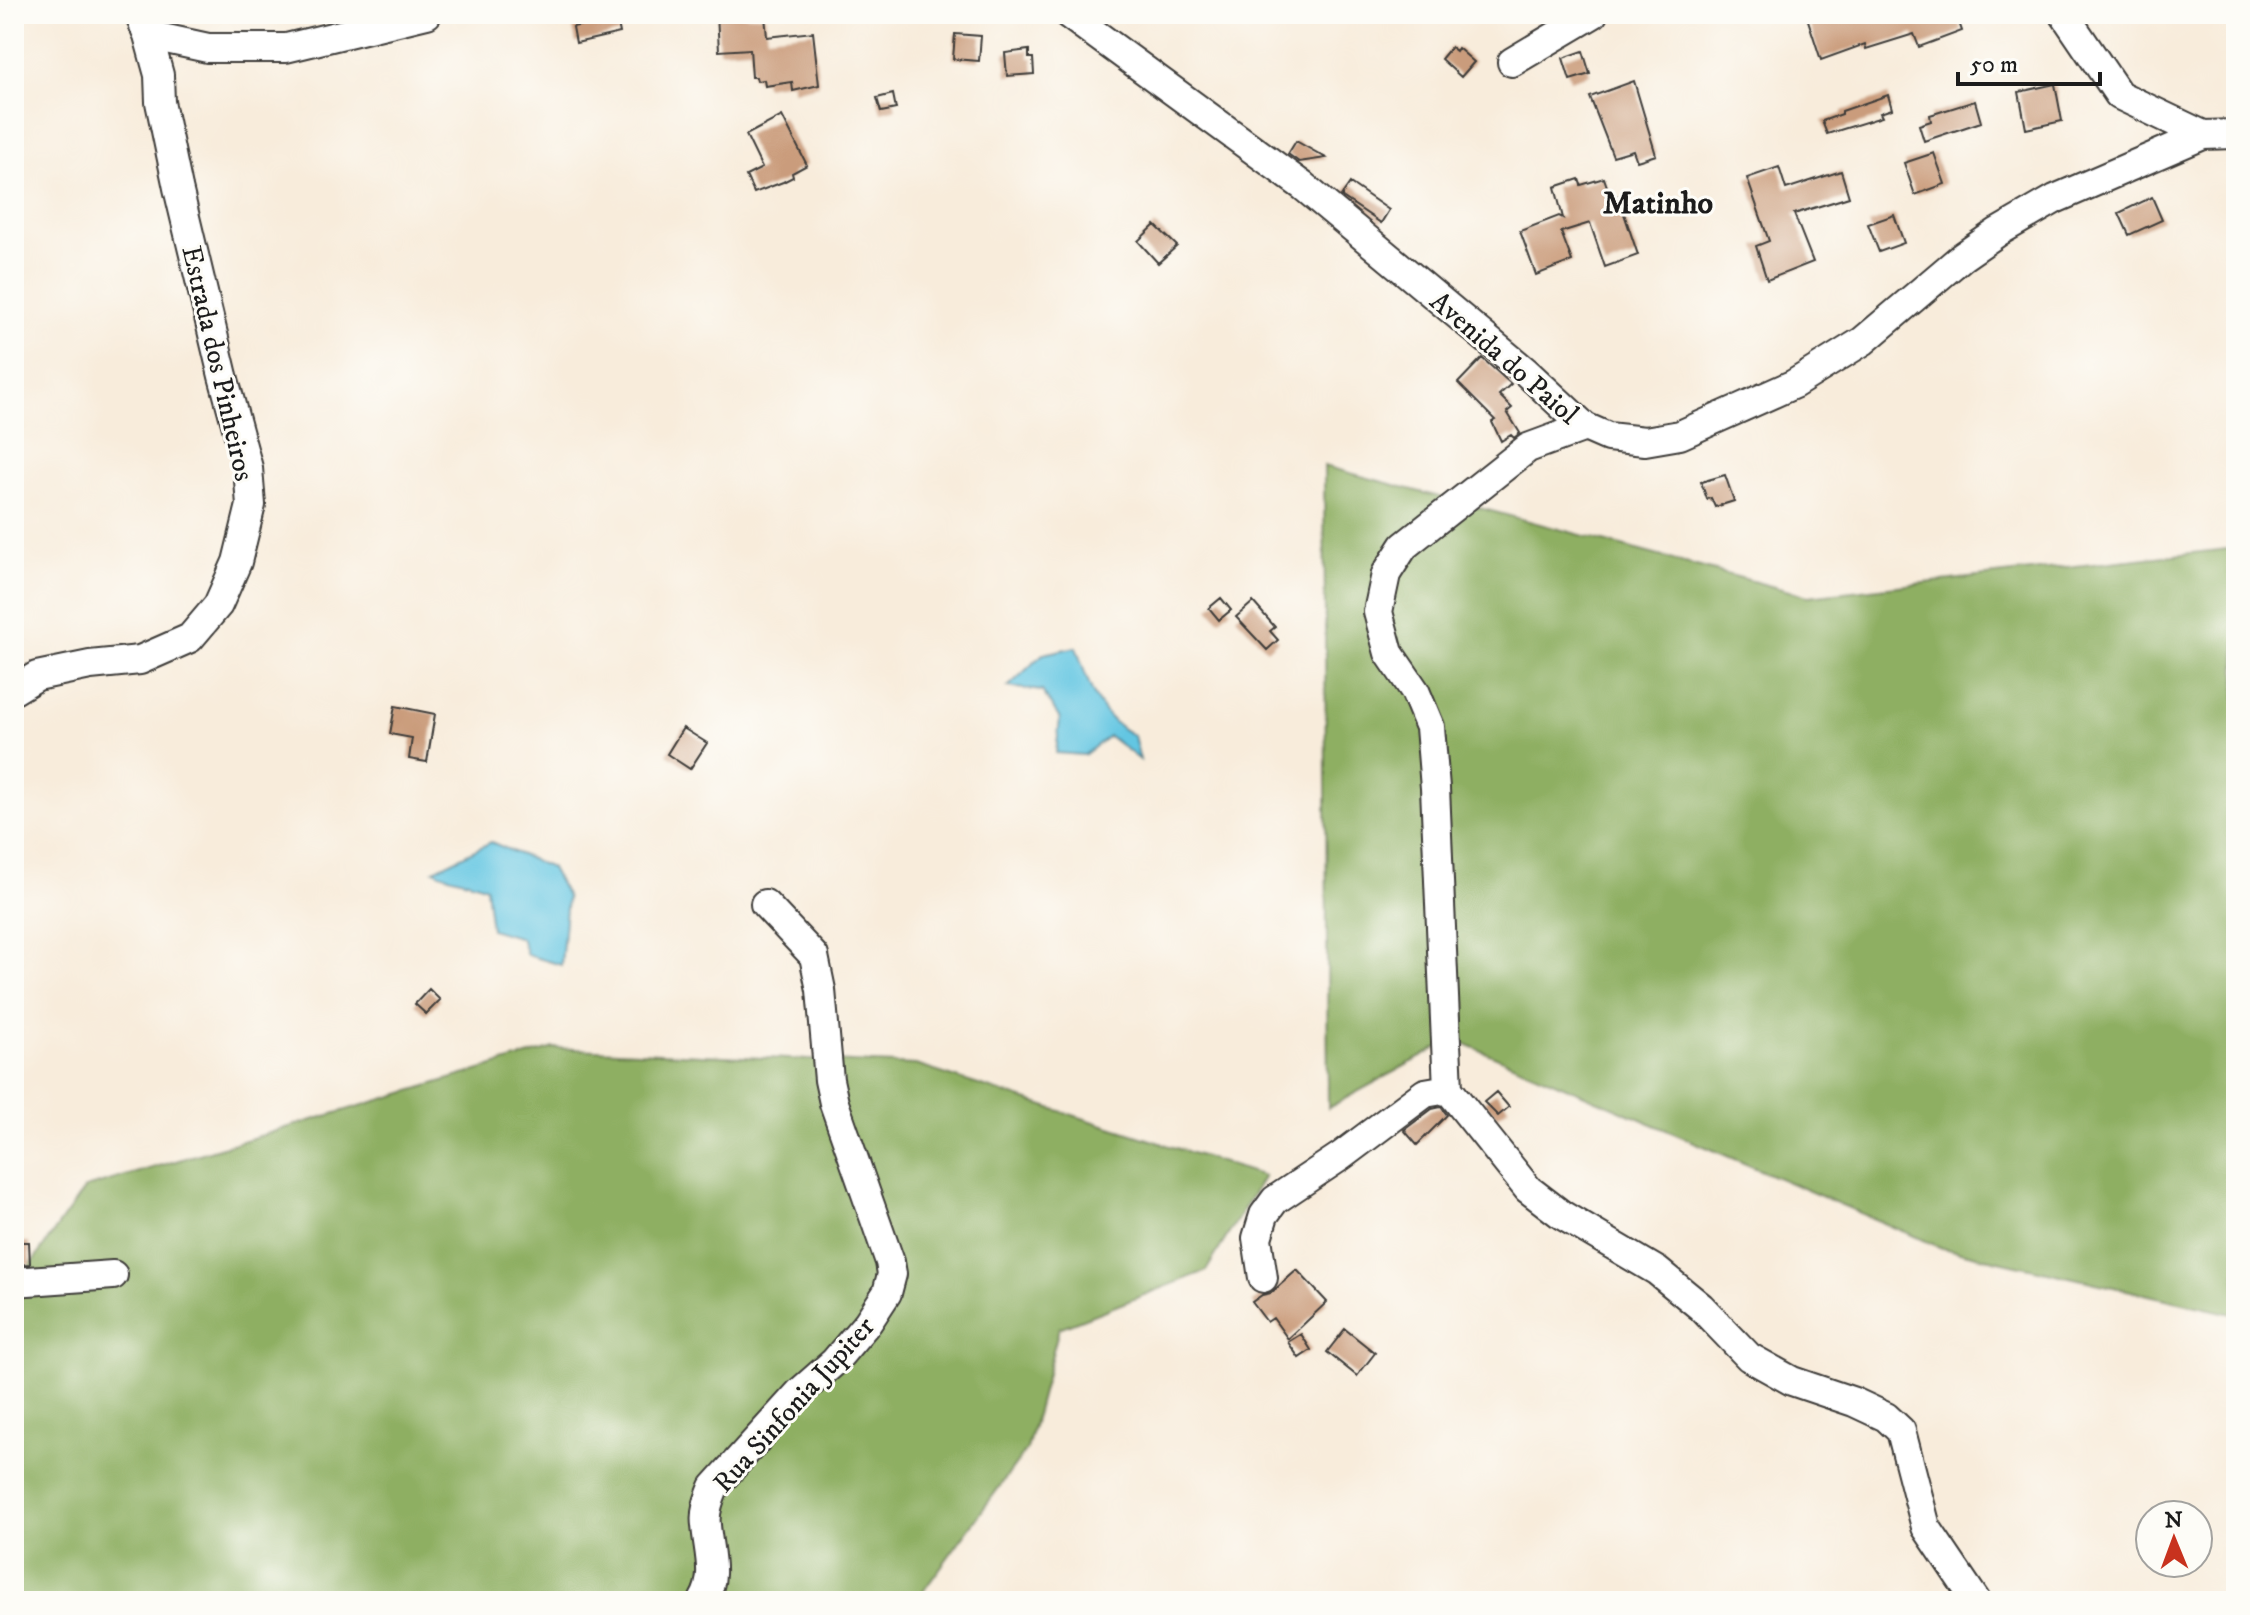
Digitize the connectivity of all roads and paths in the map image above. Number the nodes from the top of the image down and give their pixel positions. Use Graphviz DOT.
graph roads {
  1 [pos="427,14"];
  2 [pos="1068,14"];
  3 [pos="1593,14"];
  4 [pos="2064,14"];
  5 [pos="144,25"];
  6 [pos="1512,62"];
  7 [pos="2236,134"];
  8 [pos="2203,135"];
  9 [pos="1585,427"];
  10 [pos="14,690"];
  11 [pos="765,904"];
  12 [pos="1448,1089"];
  13 [pos="113,1275"];
  14 [pos="1263,1278"];
  15 [pos="14,1282"];
  16 [pos="703,1601"];
  17 [pos="1976,1601"];
  1 -- 5 [label="street"];
  2 -- 9 [label="street, Avenida do Paiol"];
  3 -- 6 [label="street"];
  4 -- 8 [label="street"];
  5 -- 10 [label="street, Estrada dos Pinheiros"];
  7 -- 8 [label="street, Avenida do Paiol"];
  8 -- 9 [label="street, Avenida do Paiol"];
  9 -- 12 [label="street"];
  11 -- 16 [label="street, Rua Sinfonia Jupiter"];
  12 -- 14 [label="street"];
  12 -- 17 [label="street"];
  13 -- 15 [label="street"];
}
